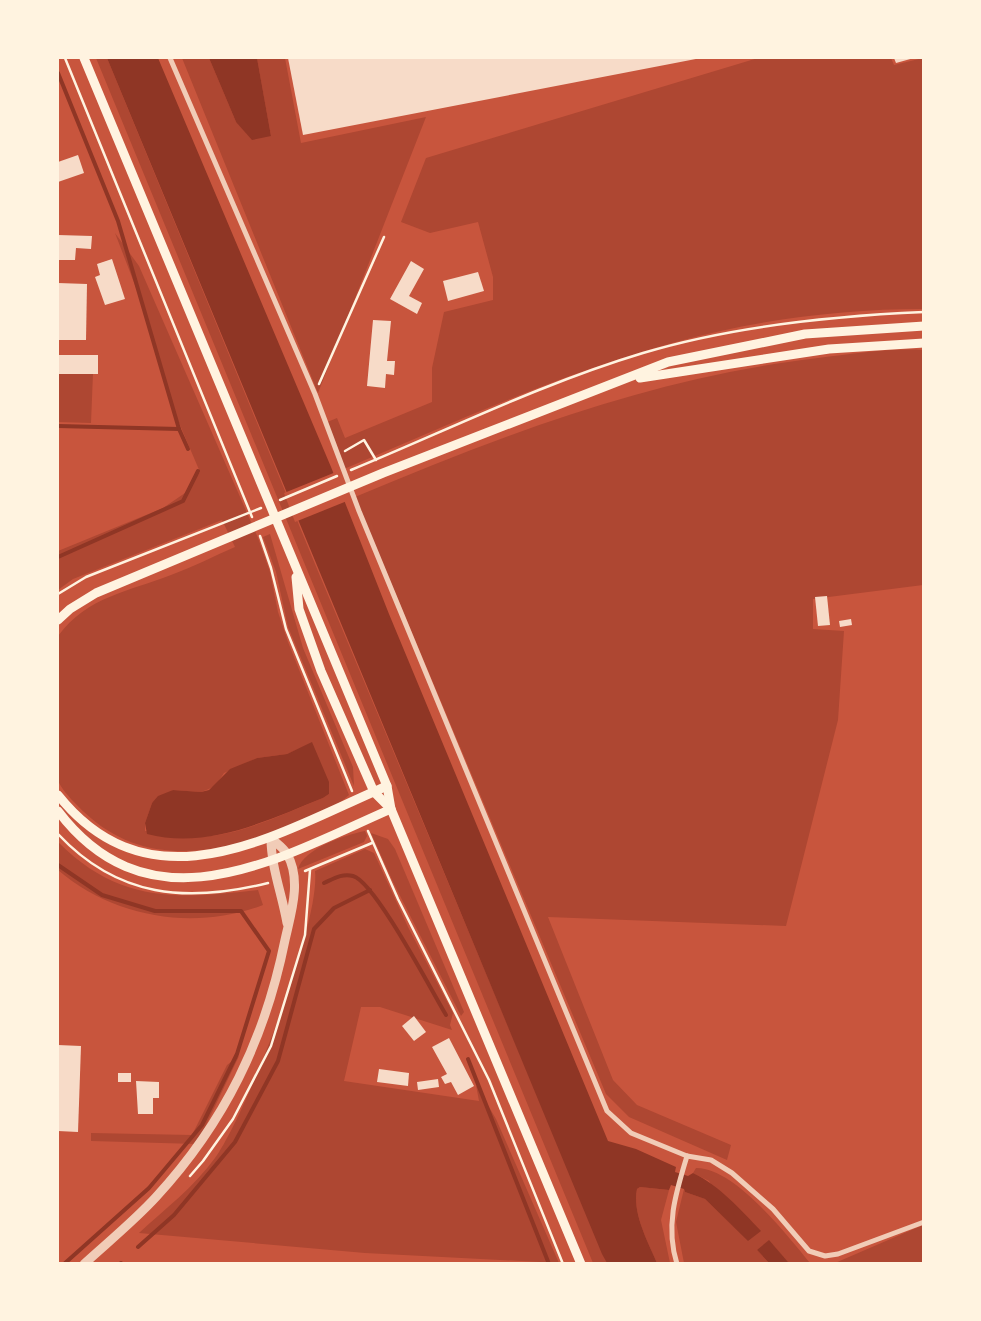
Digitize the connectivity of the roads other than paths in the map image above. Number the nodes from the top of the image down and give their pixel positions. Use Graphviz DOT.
graph roads {
  1 [pos="84,58"];
  2 [pos="170,58"];
  3 [pos="924,326"];
  4 [pos="924,343"];
  5 [pos="627,380"];
  6 [pos="294,565"];
  7 [pos="58,620"];
  8 [pos="387,786"];
  9 [pos="374,792"];
  10 [pos="58,796"];
  11 [pos="392,809"];
  12 [pos="58,812"];
  13 [pos="272,838"];
  14 [pos="287,854"];
  15 [pos="272,860"];
  16 [pos="288,928"];
  17 [pos="687,1156"];
  18 [pos="924,1222"];
  19 [pos="84,1264"];
  20 [pos="581,1264"];
  21 [pos="677,1264"];
  1 -- 6 [label="main road"];
  2 -- 17 [label="street"];
  3 -- 5 [label="main road"];
  4 -- 5 [label="main road"];
  5 -- 7 [label="main road"];
  6 -- 8 [label="main road"];
  6 -- 9 [label="main road"];
  8 -- 9 [label="main road"];
  8 -- 11 [label="main road"];
  9 -- 11 [label="main road"];
  9 -- 13 [label="main road"];
  10 -- 13 [label="main road"];
  11 -- 14 [label="main road"];
  11 -- 20 [label="main road"];
  12 -- 15 [label="main road"];
  13 -- 14 [label="street"];
  13 -- 15 [label="street"];
  14 -- 15 [label="main road"];
  14 -- 16 [label="street"];
  15 -- 16 [label="street"];
  16 -- 19 [label="street"];
  17 -- 18 [label="street"];
  17 -- 21 [label="street"];
}
